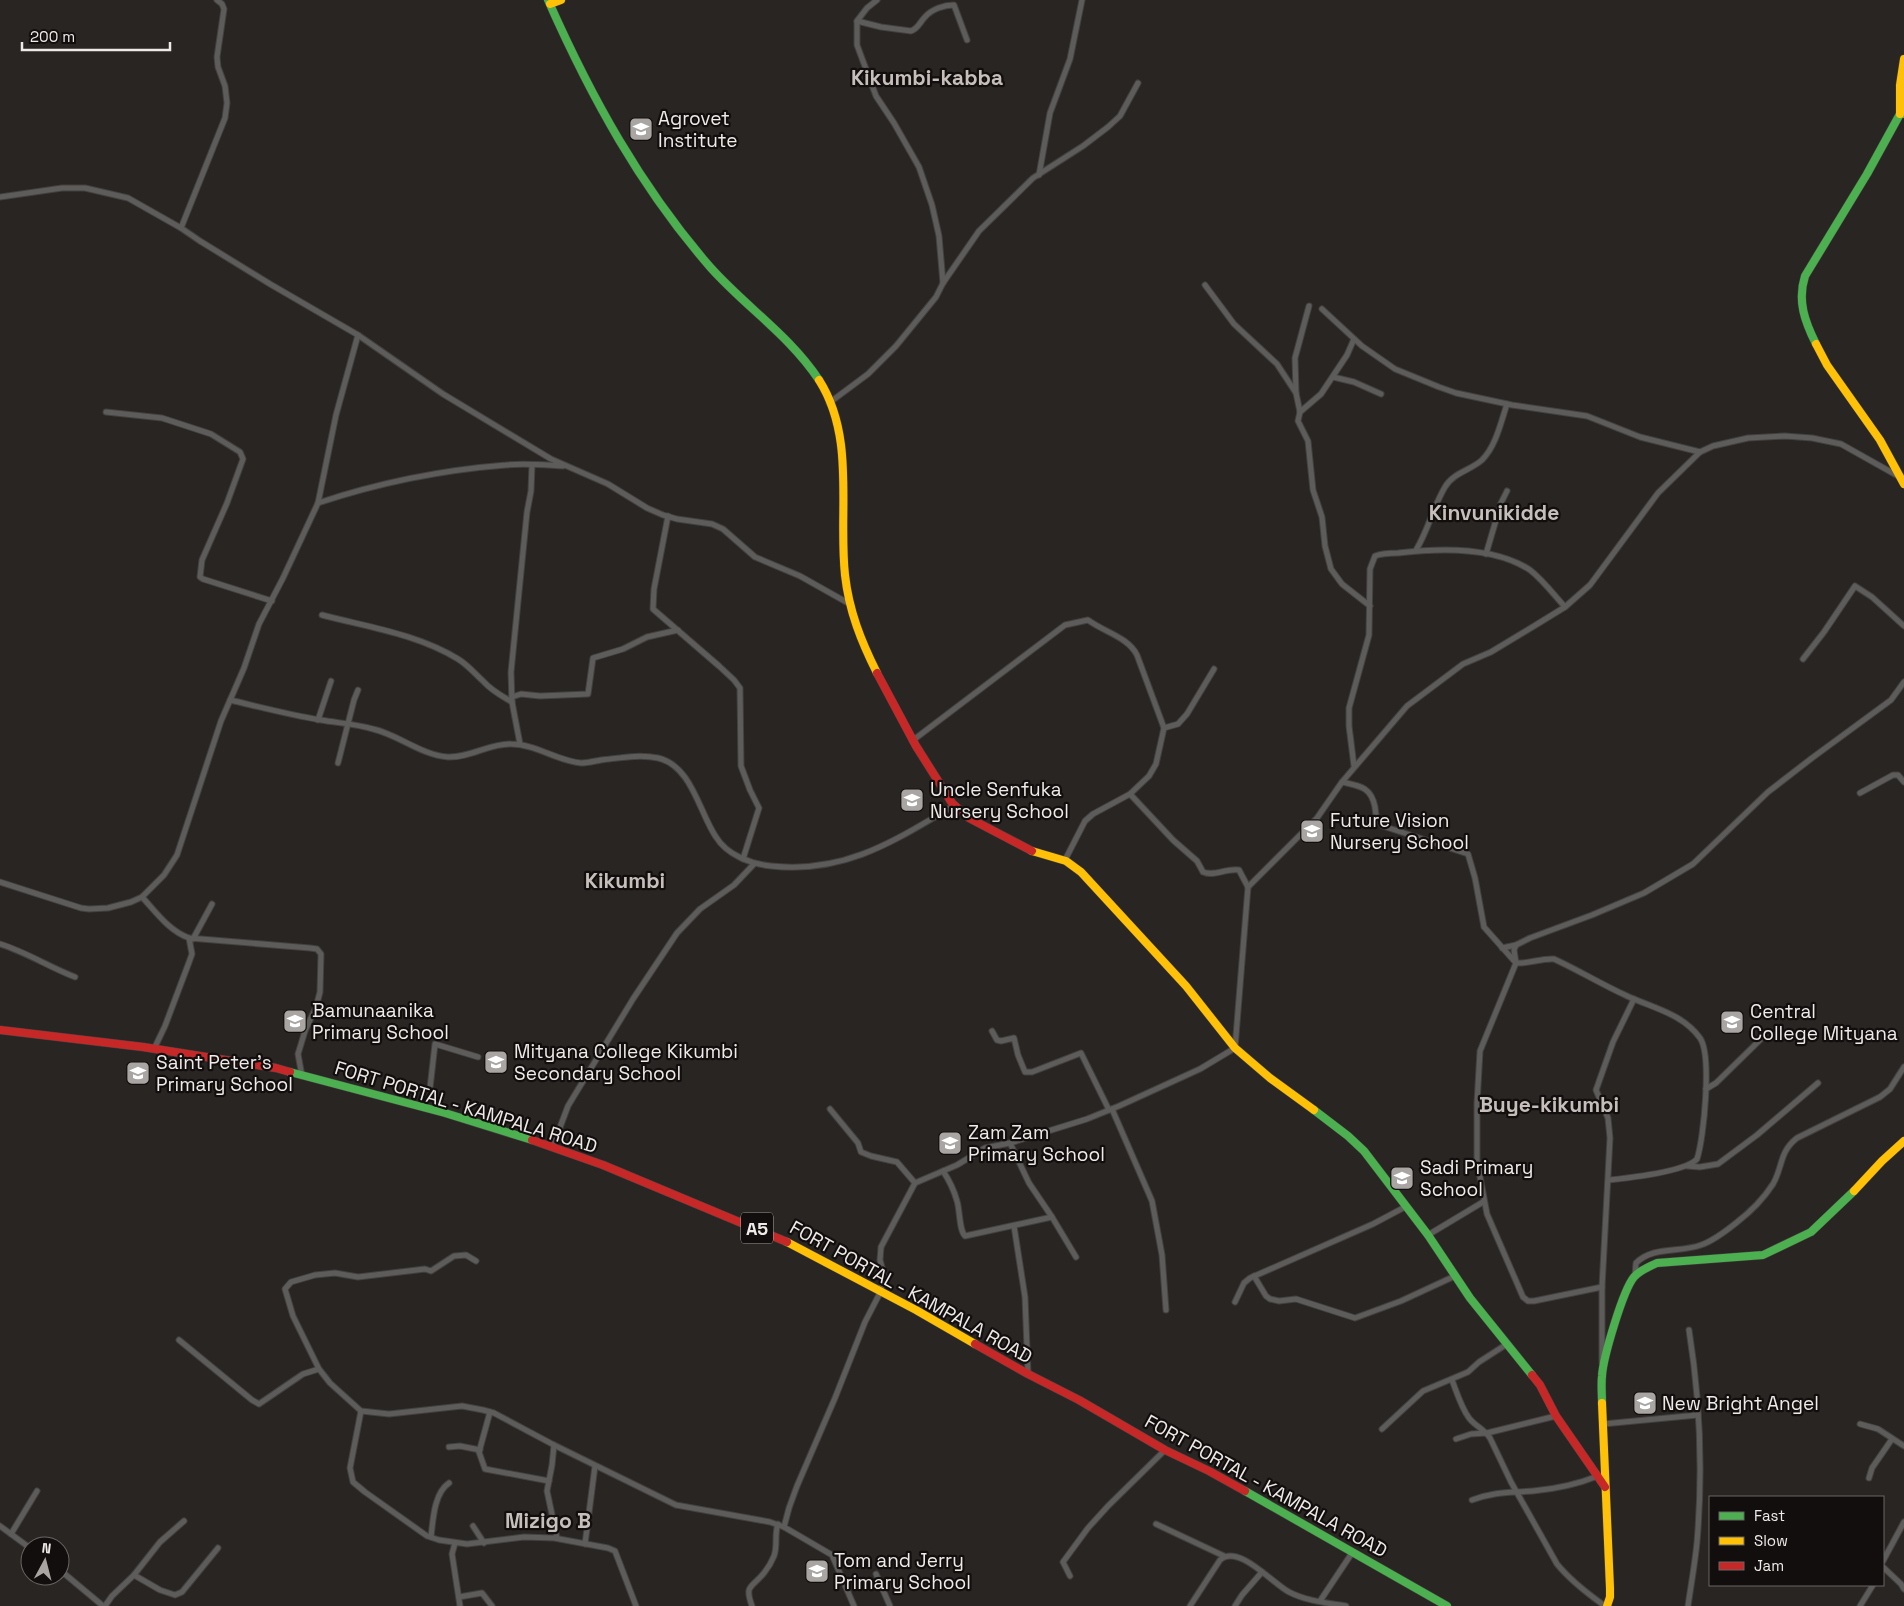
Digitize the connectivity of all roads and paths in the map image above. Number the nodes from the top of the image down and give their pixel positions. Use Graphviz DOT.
graph roads {
  1 [pos="218,0"];
  2 [pos="561,0"];
  3 [pos="877,0"];
  4 [pos="1082,0"];
  5 [pos="549,2"];
  6 [pos="954,2"];
  7 [pos="857,21"];
  8 [pos="967,40"];
  9 [pos="1904,59"];
  10 [pos="1138,83"];
  11 [pos="1902,114"];
  12 [pos="1039,175"];
  13 [pos="0,197"];
  14 [pos="181,228"];
  15 [pos="943,283"];
  16 [pos="1205,285"];
  17 [pos="1309,306"];
  18 [pos="1322,309"];
  19 [pos="358,335"];
  20 [pos="1354,339"];
  21 [pos="1333,377"];
  22 [pos="1296,393"];
  23 [pos="1381,394"];
  24 [pos="829,403"];
  25 [pos="1507,404"];
  26 [pos="106,412"];
  27 [pos="1300,412"];
  28 [pos="1700,452"];
  29 [pos="532,465"];
  30 [pos="566,466"];
  31 [pos="1899,476"];
  32 [pos="1904,484"];
  33 [pos="1507,491"];
  34 [pos="318,503"];
  35 [pos="668,516"];
  36 [pos="1416,550"];
  37 [pos="1486,554"];
  38 [pos="272,601"];
  39 [pos="848,603"];
  40 [pos="1370,606"];
  41 [pos="1565,607"];
  42 [pos="322,615"];
  43 [pos="1904,626"];
  44 [pos="678,630"];
  45 [pos="1803,659"];
  46 [pos="1214,670"];
  47 [pos="331,681"];
  48 [pos="1904,682"];
  49 [pos="358,690"];
  50 [pos="512,699"];
  51 [pos="230,700"];
  52 [pos="318,720"];
  53 [pos="348,725"];
  54 [pos="1164,728"];
  55 [pos="912,741"];
  56 [pos="520,744"];
  57 [pos="338,763"];
  58 [pos="1354,766"];
  59 [pos="1342,782"];
  60 [pos="1904,782"];
  61 [pos="1860,793"];
  62 [pos="1130,794"];
  63 [pos="955,805"];
  64 [pos="743,859"];
  65 [pos="1065,860"];
  66 [pos="754,864"];
  67 [pos="0,882"];
  68 [pos="1248,887"];
  69 [pos="142,897"];
  70 [pos="212,904"];
  71 [pos="191,938"];
  72 [pos="0,944"];
  73 [pos="1516,945"];
  74 [pos="1502,948"];
  75 [pos="1516,963"];
  76 [pos="75,977"];
  77 [pos="1634,1000"];
  78 [pos="0,1030"];
  79 [pos="992,1030"];
  80 [pos="1760,1040"];
  81 [pos="1235,1048"];
  82 [pos="153,1049"];
  83 [pos="478,1057"];
  84 [pos="1904,1067"];
  85 [pos="302,1076"];
  86 [pos="1818,1083"];
  87 [pos="1706,1089"];
  88 [pos="830,1109"];
  89 [pos="1110,1110"];
  90 [pos="445,1113"];
  91 [pos="1904,1141"];
  92 [pos="1010,1143"];
  93 [pos="553,1146"];
  94 [pos="1684,1166"];
  95 [pos="943,1171"];
  96 [pos="1609,1180"];
  97 [pos="915,1183"];
  98 [pos="1483,1202"];
  99 [pos="1405,1207"];
  100 [pos="1052,1217"];
  101 [pos="1014,1226"];
  102 [pos="1428,1236"];
  103 [pos="1076,1257"];
  104 [pos="476,1261"];
  105 [pos="1254,1276"];
  106 [pos="1455,1276"];
  107 [pos="1635,1276"];
  108 [pos="1602,1288"];
  109 [pos="881,1291"];
  110 [pos="1235,1302"];
  111 [pos="1166,1310"];
  112 [pos="1689,1330"];
  113 [pos="180,1340"];
  114 [pos="1507,1344"];
  115 [pos="319,1369"];
  116 [pos="1028,1374"];
  117 [pos="1602,1374"];
  118 [pos="1452,1380"];
  119 [pos="362,1411"];
  120 [pos="490,1412"];
  121 [pos="1698,1414"];
  122 [pos="1556,1416"];
  123 [pos="1602,1424"];
  124 [pos="1860,1424"];
  125 [pos="1382,1429"];
  126 [pos="1487,1433"];
  127 [pos="1456,1439"];
  128 [pos="1892,1439"];
  129 [pos="554,1445"];
  130 [pos="449,1446"];
  131 [pos="1904,1446"];
  132 [pos="480,1450"];
  133 [pos="1165,1450"];
  134 [pos="595,1466"];
  135 [pos="1598,1476"];
  136 [pos="1869,1478"];
  137 [pos="549,1481"];
  138 [pos="449,1483"];
  139 [pos="1605,1487"];
  140 [pos="37,1491"];
  141 [pos="1516,1491"];
  142 [pos="1472,1500"];
  143 [pos="184,1521"];
  144 [pos="1904,1522"];
  145 [pos="778,1524"];
  146 [pos="1156,1524"];
  147 [pos="0,1526"];
  148 [pos="473,1526"];
  149 [pos="784,1527"];
  150 [pos="11,1534"];
  151 [pos="431,1537"];
  152 [pos="557,1538"];
  153 [pos="20,1541"];
  154 [pos="455,1543"];
  155 [pos="484,1543"];
  156 [pos="585,1544"];
  157 [pos="218,1548"];
  158 [pos="1352,1553"];
  159 [pos="1224,1556"];
  160 [pos="1884,1559"];
  161 [pos="1884,1568"];
  162 [pos="1262,1572"];
  163 [pos="876,1574"];
  164 [pos="134,1575"];
  165 [pos="1070,1576"];
  166 [pos="70,1578"];
  167 [pos="1872,1586"];
  168 [pos="1904,1589"];
  169 [pos="459,1597"];
  170 [pos="1320,1601"];
  171 [pos="104,1606"];
  172 [pos="460,1606"];
  173 [pos="492,1606"];
  174 [pos="636,1606"];
  175 [pos="752,1606"];
  176 [pos="854,1606"];
  177 [pos="890,1606"];
  178 [pos="1190,1606"];
  179 [pos="1235,1606"];
  180 [pos="1346,1606"];
  181 [pos="1447,1606"];
  182 [pos="1606,1606"];
  183 [pos="1688,1606"];
  184 [pos="1860,1606"];
  1 -- 14 [label="street"];
  2 -- 5 [label="main road"];
  3 -- 7 [label="street"];
  4 -- 12 [label="street"];
  5 -- 24 [label="main road"];
  6 -- 7 [label="street"];
  6 -- 8 [label="street"];
  7 -- 15 [label="street"];
  9 -- 11 [label="main road"];
  10 -- 12 [label="street"];
  11 -- 31 [label="main road"];
  12 -- 15 [label="street"];
  13 -- 14 [label="street"];
  14 -- 19 [label="street"];
  15 -- 24 [label="street"];
  16 -- 22 [label="street"];
  17 -- 22 [label="street"];
  18 -- 20 [label="street"];
  19 -- 30 [label="street"];
  19 -- 34 [label="street"];
  20 -- 21 [label="street"];
  20 -- 25 [label="street"];
  21 -- 23 [label="street"];
  21 -- 27 [label="street"];
  22 -- 27 [label="street"];
  24 -- 39 [label="main road"];
  25 -- 28 [label="street"];
  25 -- 36 [label="street"];
  26 -- 38 [label="street"];
  27 -- 40 [label="street"];
  28 -- 31 [label="street"];
  28 -- 41 [label="street"];
  29 -- 30 [label="street"];
  29 -- 34 [label="street"];
  29 -- 50 [label="street"];
  30 -- 35 [label="street"];
  31 -- 32 [label="main road"];
  33 -- 37 [label="street"];
  34 -- 38 [label="street"];
  35 -- 39 [label="street"];
  35 -- 44 [label="street"];
  36 -- 37 [label="street"];
  36 -- 40 [label="street"];
  37 -- 41 [label="street"];
  38 -- 51 [label="street"];
  39 -- 55 [label="main road"];
  40 -- 58 [label="street"];
  41 -- 58 [label="street"];
  42 -- 50 [label="street"];
  43 -- 45 [label="street"];
  44 -- 50 [label="street"];
  44 -- 64 [label="street"];
  46 -- 54 [label="street"];
  47 -- 52 [label="street"];
  48 -- 73 [label="street"];
  49 -- 53 [label="street"];
  50 -- 56 [label="street"];
  51 -- 52 [label="street"];
  51 -- 69 [label="street"];
  52 -- 53 [label="street"];
  53 -- 56 [label="street"];
  53 -- 57 [label="street"];
  54 -- 55 [label="street"];
  54 -- 62 [label="street"];
  55 -- 63 [label="main road"];
  56 -- 64 [label="street"];
  58 -- 59 [label="street"];
  59 -- 68 [label="street"];
  59 -- 74 [label="street"];
  60 -- 61 [label="street"];
  62 -- 65 [label="street"];
  62 -- 68 [label="street"];
  63 -- 65 [label="main road"];
  63 -- 66 [label="street"];
  64 -- 66 [label="street"];
  65 -- 81 [label="main road"];
  66 -- 93 [label="street"];
  67 -- 69 [label="street"];
  68 -- 81 [label="street"];
  69 -- 71 [label="street"];
  70 -- 71 [label="street"];
  71 -- 82 [label="street"];
  71 -- 85 [label="street"];
  72 -- 76 [label="street"];
  73 -- 74 [label="street"];
  73 -- 75 [label="street"];
  74 -- 75 [label="street"];
  75 -- 77 [label="street"];
  75 -- 98 [label="street"];
  77 -- 87 [label="street"];
  77 -- 96 [label="street"];
  78 -- 82 [label="main road, FORT PORTAL - KAMPALA ROAD / A5"];
  79 -- 89 [label="street"];
  80 -- 87 [label="street"];
  81 -- 89 [label="street"];
  81 -- 99 [label="main road"];
  82 -- 85 [label="main road, FORT PORTAL - KAMPALA ROAD / A5"];
  83 -- 90 [label="street"];
  84 -- 107 [label="street"];
  85 -- 90 [label="main road, FORT PORTAL - KAMPALA ROAD / A5"];
  86 -- 94 [label="street"];
  87 -- 94 [label="street"];
  88 -- 97 [label="street"];
  89 -- 92 [label="street"];
  89 -- 111 [label="street"];
  90 -- 93 [label="main road, FORT PORTAL - KAMPALA ROAD / A5"];
  91 -- 107 [label="main road"];
  92 -- 95 [label="street"];
  92 -- 100 [label="street"];
  93 -- 109 [label="main road, FORT PORTAL - KAMPALA ROAD / A5"];
  94 -- 96 [label="street"];
  95 -- 97 [label="street"];
  95 -- 101 [label="street"];
  96 -- 108 [label="street"];
  97 -- 109 [label="street"];
  98 -- 102 [label="street"];
  98 -- 108 [label="street"];
  99 -- 102 [label="main road"];
  99 -- 105 [label="street"];
  100 -- 101 [label="street"];
  100 -- 103 [label="street"];
  101 -- 116 [label="street"];
  102 -- 106 [label="main road"];
  104 -- 115 [label="street"];
  105 -- 106 [label="street"];
  105 -- 110 [label="street"];
  106 -- 114 [label="main road"];
  107 -- 117 [label="main road"];
  108 -- 117 [label="street"];
  109 -- 116 [label="main road, FORT PORTAL - KAMPALA ROAD / A5"];
  109 -- 149 [label="street"];
  112 -- 121 [label="street"];
  113 -- 115 [label="street"];
  114 -- 118 [label="street"];
  114 -- 122 [label="main road"];
  115 -- 119 [label="street"];
  116 -- 133 [label="main road, FORT PORTAL - KAMPALA ROAD / A5"];
  117 -- 123 [label="main road"];
  118 -- 125 [label="street"];
  118 -- 126 [label="street"];
  119 -- 120 [label="street"];
  119 -- 151 [label="street"];
  120 -- 129 [label="street"];
  120 -- 132 [label="street"];
  121 -- 123 [label="street"];
  121 -- 183 [label="street"];
  122 -- 126 [label="street"];
  122 -- 135 [label="main road"];
  123 -- 139 [label="main road"];
  124 -- 128 [label="street"];
  126 -- 127 [label="street"];
  126 -- 141 [label="street"];
  128 -- 131 [label="street"];
  128 -- 136 [label="street"];
  129 -- 134 [label="street"];
  129 -- 137 [label="street"];
  130 -- 132 [label="street"];
  132 -- 137 [label="street"];
  133 -- 158 [label="main road, FORT PORTAL - KAMPALA ROAD / A5"];
  133 -- 165 [label="street"];
  134 -- 145 [label="street"];
  134 -- 156 [label="street"];
  135 -- 139 [label="main road"];
  135 -- 141 [label="street"];
  137 -- 152 [label="street"];
  138 -- 151 [label="street"];
  139 -- 182 [label="main road"];
  140 -- 150 [label="street"];
  141 -- 142 [label="street"];
  141 -- 182 [label="street"];
  143 -- 164 [label="street"];
  144 -- 160 [label="street"];
  145 -- 149 [label="street"];
  145 -- 175 [label="street"];
  146 -- 159 [label="street"];
  147 -- 150 [label="street"];
  148 -- 155 [label="street"];
  149 -- 176 [label="street"];
  150 -- 153 [label="street"];
  151 -- 154 [label="street"];
  152 -- 155 [label="street"];
  152 -- 156 [label="street"];
  154 -- 155 [label="street"];
  154 -- 169 [label="street"];
  156 -- 174 [label="street"];
  157 -- 164 [label="street"];
  158 -- 170 [label="street"];
  158 -- 181 [label="main road, FORT PORTAL - KAMPALA ROAD / A5"];
  159 -- 162 [label="street"];
  159 -- 178 [label="street"];
  161 -- 168 [label="street"];
  162 -- 170 [label="street"];
  162 -- 179 [label="street"];
  163 -- 177 [label="street"];
  164 -- 171 [label="street"];
  166 -- 171 [label="street"];
  167 -- 184 [label="street"];
  169 -- 172 [label="street"];
  169 -- 173 [label="street"];
  170 -- 180 [label="street"];
}
